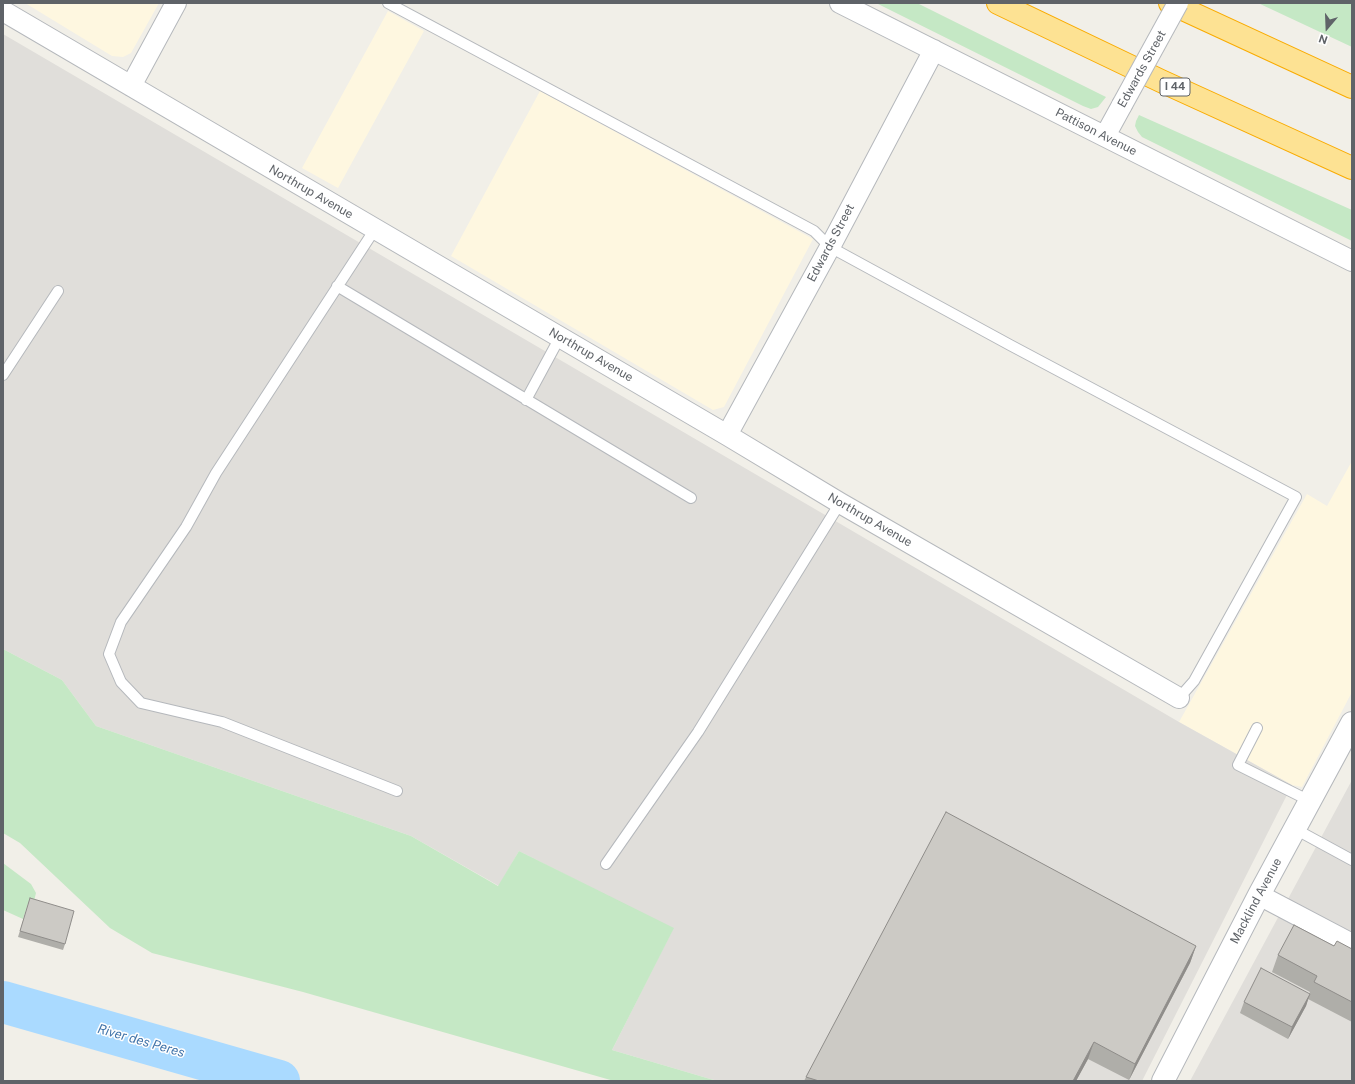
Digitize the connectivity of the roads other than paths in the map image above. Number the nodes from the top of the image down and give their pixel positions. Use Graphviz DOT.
graph roads {
  1 [pos="176,3"];
  2 [pos="388,3"];
  3 [pos="840,3"];
  4 [pos="998,3"];
  5 [pos="1170,3"];
  6 [pos="1178,3"];
  7 [pos="3,11"];
  8 [pos="934,50"];
  9 [pos="131,86"];
  10 [pos="1352,87"];
  11 [pos="1105,136"];
  12 [pos="1352,168"];
  13 [pos="375,229"];
  14 [pos="830,247"];
  15 [pos="1352,261"];
  16 [pos="337,286"];
  17 [pos="58,291"];
  18 [pos="560,337"];
  19 [pos="3,375"];
  20 [pos="526,400"];
  21 [pos="727,435"];
  22 [pos="691,498"];
  23 [pos="840,503"];
  24 [pos="1179,698"];
  25 [pos="1352,723"];
  26 [pos="1257,728"];
  27 [pos="397,791"];
  28 [pos="1310,801"];
  29 [pos="1295,829"];
  30 [pos="1352,860"];
  31 [pos="606,864"];
  32 [pos="1259,895"];
  33 [pos="1352,944"];
  34 [pos="1163,1081"];
  1 -- 9 [label="street"];
  2 -- 14 [label="lane"];
  3 -- 8 [label="street, Pattison Avenue"];
  4 -- 12 [label="highway, I 44"];
  5 -- 10 [label="highway"];
  6 -- 11 [label="street, Edwards Street, bridge"];
  7 -- 9 [label="street, Northrup Avenue"];
  8 -- 11 [label="street, Pattison Avenue"];
  8 -- 14 [label="street, Edwards Street"];
  9 -- 13 [label="street, Northrup Avenue"];
  11 -- 15 [label="street, Pattison Avenue"];
  13 -- 16 [label="lane"];
  13 -- 18 [label="street, Northrup Avenue"];
  14 -- 21 [label="street, Edwards Street"];
  14 -- 24 [label="lane"];
  16 -- 20 [label="lane"];
  16 -- 27 [label="lane"];
  17 -- 19 [label="lane"];
  18 -- 20 [label="lane"];
  18 -- 21 [label="street, Northrup Avenue"];
  20 -- 22 [label="lane"];
  21 -- 23 [label="street, Northrup Avenue"];
  23 -- 24 [label="street, Northrup Avenue"];
  23 -- 31 [label="lane"];
  25 -- 28 [label="street, Macklind Avenue"];
  26 -- 28 [label="lane"];
  28 -- 29 [label="street, Macklind Avenue"];
  29 -- 30 [label="lane"];
  29 -- 32 [label="street, Macklind Avenue"];
  32 -- 33 [label="street"];
  32 -- 34 [label="street, Macklind Avenue"];
}
